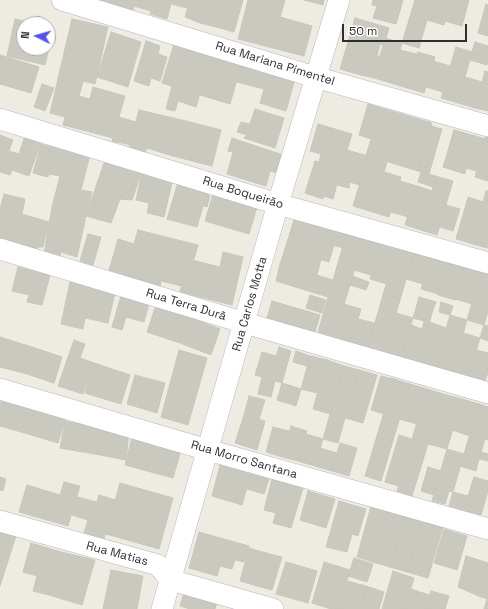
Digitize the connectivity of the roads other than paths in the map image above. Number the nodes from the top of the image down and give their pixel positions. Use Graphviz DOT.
graph roads {
  1 [pos="62,0"];
  2 [pos="339,0"];
  3 [pos="315,77"];
  4 [pos="0,119"];
  5 [pos="488,126"];
  6 [pos="278,204"];
  7 [pos="0,249"];
  8 [pos="488,263"];
  9 [pos="245,323"];
  10 [pos="0,389"];
  11 [pos="488,393"];
  12 [pos="208,450"];
  13 [pos="0,522"];
  14 [pos="488,529"];
  15 [pos="171,580"];
  16 [pos="162,609"];
  17 [pos="273,609"];
  1 -- 3 [label="street, Rua Mariana Pímentel"];
  2 -- 3 [label="street, Rua Carlos Motta"];
  3 -- 5 [label="street, Rua Mariana Pímentel"];
  3 -- 6 [label="street, Rua Carlos Motta"];
  4 -- 6 [label="street, Rua Boqueirão"];
  6 -- 8 [label="street, Rua Boqueirão"];
  6 -- 9 [label="street, Rua Carlos Motta"];
  7 -- 9 [label="street, Rua Terra Durã"];
  9 -- 11 [label="street, Rua Terra Durã"];
  9 -- 12 [label="street, Rua Carlos Motta"];
  10 -- 12 [label="street, Rua Morro Santana"];
  12 -- 14 [label="street, Rua Morro Santana"];
  12 -- 15 [label="street, Rua Carlos Motta"];
  13 -- 15 [label="street, Rua Matias"];
  15 -- 16 [label="street, Rua Carlos Motta"];
  15 -- 17 [label="street"];
}
